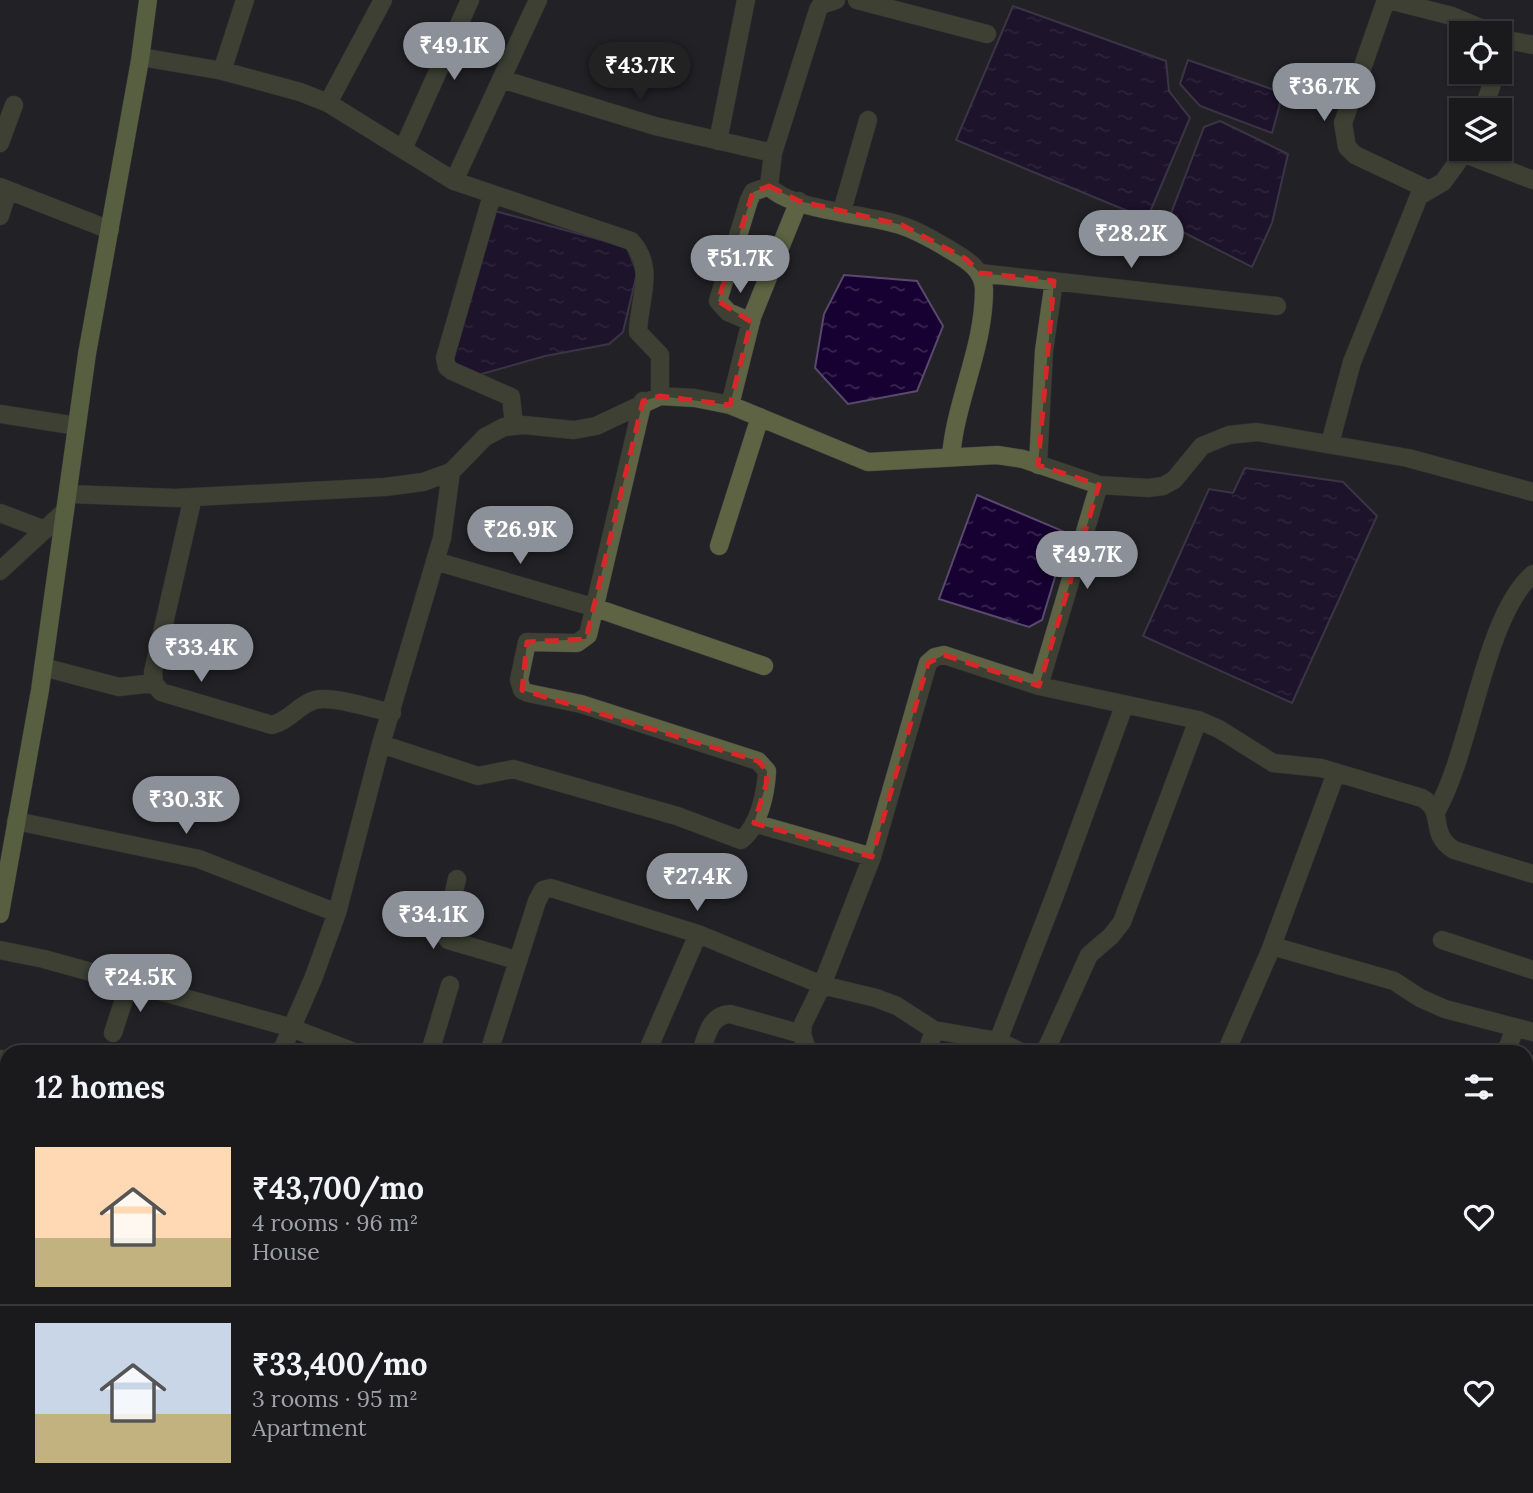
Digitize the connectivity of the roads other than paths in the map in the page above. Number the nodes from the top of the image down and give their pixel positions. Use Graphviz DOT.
graph roads {
  1 [pos="148,0"];
  2 [pos="245,0"];
  3 [pos="383,0"];
  4 [pos="470,0"];
  5 [pos="538,0"];
  6 [pos="746,0"];
  7 [pos="836,0"];
  8 [pos="857,0"];
  9 [pos="1387,0"];
  10 [pos="1463,21"];
  11 [pos="987,34"];
  12 [pos="1512,40"];
  13 [pos="1533,45"];
  14 [pos="141,57"];
  15 [pos="222,71"];
  16 [pos="501,79"];
  17 [pos="328,103"];
  18 [pos="14,105"];
  19 [pos="869,120"];
  20 [pos="718,141"];
  21 [pos="0,143"];
  22 [pos="403,149"];
  23 [pos="773,153"];
  24 [pos="1459,161"];
  25 [pos="1488,161"];
  26 [pos="1533,180"];
  27 [pos="454,181"];
  28 [pos="769,186"];
  29 [pos="4,188"];
  30 [pos="1427,189"];
  31 [pos="492,195"];
  32 [pos="799,201"];
  33 [pos="842,211"];
  34 [pos="0,216"];
  35 [pos="110,230"];
  36 [pos="980,273"];
  37 [pos="1054,281"];
  38 [pos="1277,306"];
  39 [pos="751,322"];
  40 [pos="651,399"];
  41 [pos="730,405"];
  42 [pos="0,414"];
  43 [pos="760,417"];
  44 [pos="514,425"];
  45 [pos="77,426"];
  46 [pos="1330,443"];
  47 [pos="951,456"];
  48 [pos="1038,465"];
  49 [pos="450,472"];
  50 [pos="1099,485"];
  51 [pos="1533,492"];
  52 [pos="193,497"];
  53 [pos="66,502"];
  54 [pos="0,513"];
  55 [pos="45,530"];
  56 [pos="719,546"];
  57 [pos="435,561"];
  58 [pos="0,571"];
  59 [pos="1533,574"];
  60 [pos="596,608"];
  61 [pos="764,666"];
  62 [pos="43,667"];
  63 [pos="154,683"];
  64 [pos="1039,686"];
  65 [pos="1124,706"];
  66 [pos="392,713"];
  67 [pos="1198,720"];
  68 [pos="381,744"];
  69 [pos="1336,773"];
  70 [pos="1436,812"];
  71 [pos="16,821"];
  72 [pos="754,823"];
  73 [pos="872,857"];
  74 [pos="1533,874"];
  75 [pos="457,879"];
  76 [pos="0,914"];
  77 [pos="337,914"];
  78 [pos="698,934"];
  79 [pos="1442,940"];
  80 [pos="1272,946"];
  81 [pos="0,950"];
  82 [pos="516,960"];
  83 [pos="1533,970"];
  84 [pos="129,984"];
  85 [pos="450,985"];
  86 [pos="822,985"];
  87 [pos="289,1027"];
  88 [pos="1515,1028"];
  89 [pos="934,1030"];
  90 [pos="113,1032"];
  91 [pos="1533,1032"];
  92 [pos="802,1034"];
  93 [pos="998,1041"];
  94 [pos="283,1045"];
  95 [pos="336,1045"];
  96 [pos="432,1045"];
  97 [pos="491,1045"];
  98 [pos="650,1045"];
  99 [pos="704,1045"];
  100 [pos="806,1045"];
  101 [pos="929,1045"];
  102 [pos="1006,1045"];
  103 [pos="1048,1045"];
  104 [pos="1229,1045"];
  105 [pos="1509,1045"];
  1 -- 14 [label="main road"];
  2 -- 15 [label="street"];
  3 -- 17 [label="street"];
  4 -- 22 [label="street"];
  5 -- 16 [label="street"];
  6 -- 20 [label="street"];
  7 -- 23 [label="street"];
  8 -- 11 [label="street"];
  9 -- 10 [label="street"];
  9 -- 30 [label="street"];
  12 -- 13 [label="street"];
  14 -- 15 [label="street"];
  14 -- 35 [label="main road"];
  15 -- 17 [label="street"];
  16 -- 20 [label="street"];
  16 -- 27 [label="street"];
  17 -- 22 [label="street"];
  18 -- 21 [label="street"];
  19 -- 33 [label="street"];
  20 -- 23 [label="street"];
  22 -- 27 [label="street"];
  23 -- 28 [label="street"];
  24 -- 30 [label="street"];
  25 -- 26 [label="street"];
  27 -- 31 [label="street"];
  28 -- 32 [label="street"];
  28 -- 39 [label="street"];
  29 -- 34 [label="street"];
  29 -- 35 [label="street"];
  30 -- 46 [label="street"];
  31 -- 40 [label="street"];
  31 -- 44 [label="street"];
  32 -- 33 [label="street"];
  32 -- 39 [label="street"];
  33 -- 36 [label="street"];
  35 -- 45 [label="main road"];
  36 -- 37 [label="street"];
  36 -- 47 [label="street"];
  37 -- 38 [label="street"];
  37 -- 48 [label="street"];
  39 -- 41 [label="street"];
  40 -- 41 [label="street"];
  40 -- 44 [label="street"];
  40 -- 60 [label="street"];
  41 -- 43 [label="street"];
  42 -- 45 [label="street"];
  43 -- 47 [label="street"];
  43 -- 56 [label="street"];
  44 -- 49 [label="street"];
  45 -- 53 [label="main road"];
  46 -- 50 [label="street"];
  46 -- 51 [label="street"];
  47 -- 48 [label="street"];
  48 -- 50 [label="street"];
  49 -- 52 [label="street"];
  49 -- 57 [label="street"];
  50 -- 64 [label="street"];
  52 -- 53 [label="street"];
  52 -- 63 [label="street"];
  53 -- 55 [label="street"];
  53 -- 62 [label="main road"];
  54 -- 55 [label="street"];
  55 -- 58 [label="street"];
  57 -- 60 [label="street"];
  57 -- 66 [label="street"];
  59 -- 70 [label="street"];
  60 -- 61 [label="street"];
  60 -- 72 [label="street"];
  62 -- 63 [label="street"];
  62 -- 71 [label="main road"];
  63 -- 66 [label="street"];
  64 -- 65 [label="street"];
  64 -- 73 [label="street"];
  65 -- 67 [label="street"];
  65 -- 93 [label="street"];
  66 -- 68 [label="street"];
  67 -- 69 [label="street"];
  67 -- 103 [label="street"];
  68 -- 72 [label="street"];
  68 -- 77 [label="street"];
  69 -- 70 [label="street"];
  69 -- 80 [label="street"];
  70 -- 74 [label="street"];
  71 -- 76 [label="main road"];
  71 -- 77 [label="street"];
  72 -- 73 [label="street"];
  73 -- 86 [label="street"];
  75 -- 82 [label="street"];
  77 -- 87 [label="street"];
  78 -- 82 [label="street"];
  78 -- 86 [label="street"];
  78 -- 98 [label="street"];
  79 -- 83 [label="street"];
  80 -- 88 [label="street"];
  80 -- 104 [label="street"];
  81 -- 84 [label="street"];
  82 -- 97 [label="street"];
  84 -- 87 [label="street"];
  84 -- 90 [label="street"];
  85 -- 96 [label="street"];
  86 -- 89 [label="street"];
  86 -- 92 [label="street"];
  87 -- 94 [label="street"];
  87 -- 95 [label="street"];
  88 -- 91 [label="street"];
  88 -- 105 [label="street"];
  89 -- 93 [label="street"];
  89 -- 101 [label="street"];
  92 -- 99 [label="street"];
  92 -- 100 [label="street"];
  93 -- 102 [label="street"];
}
